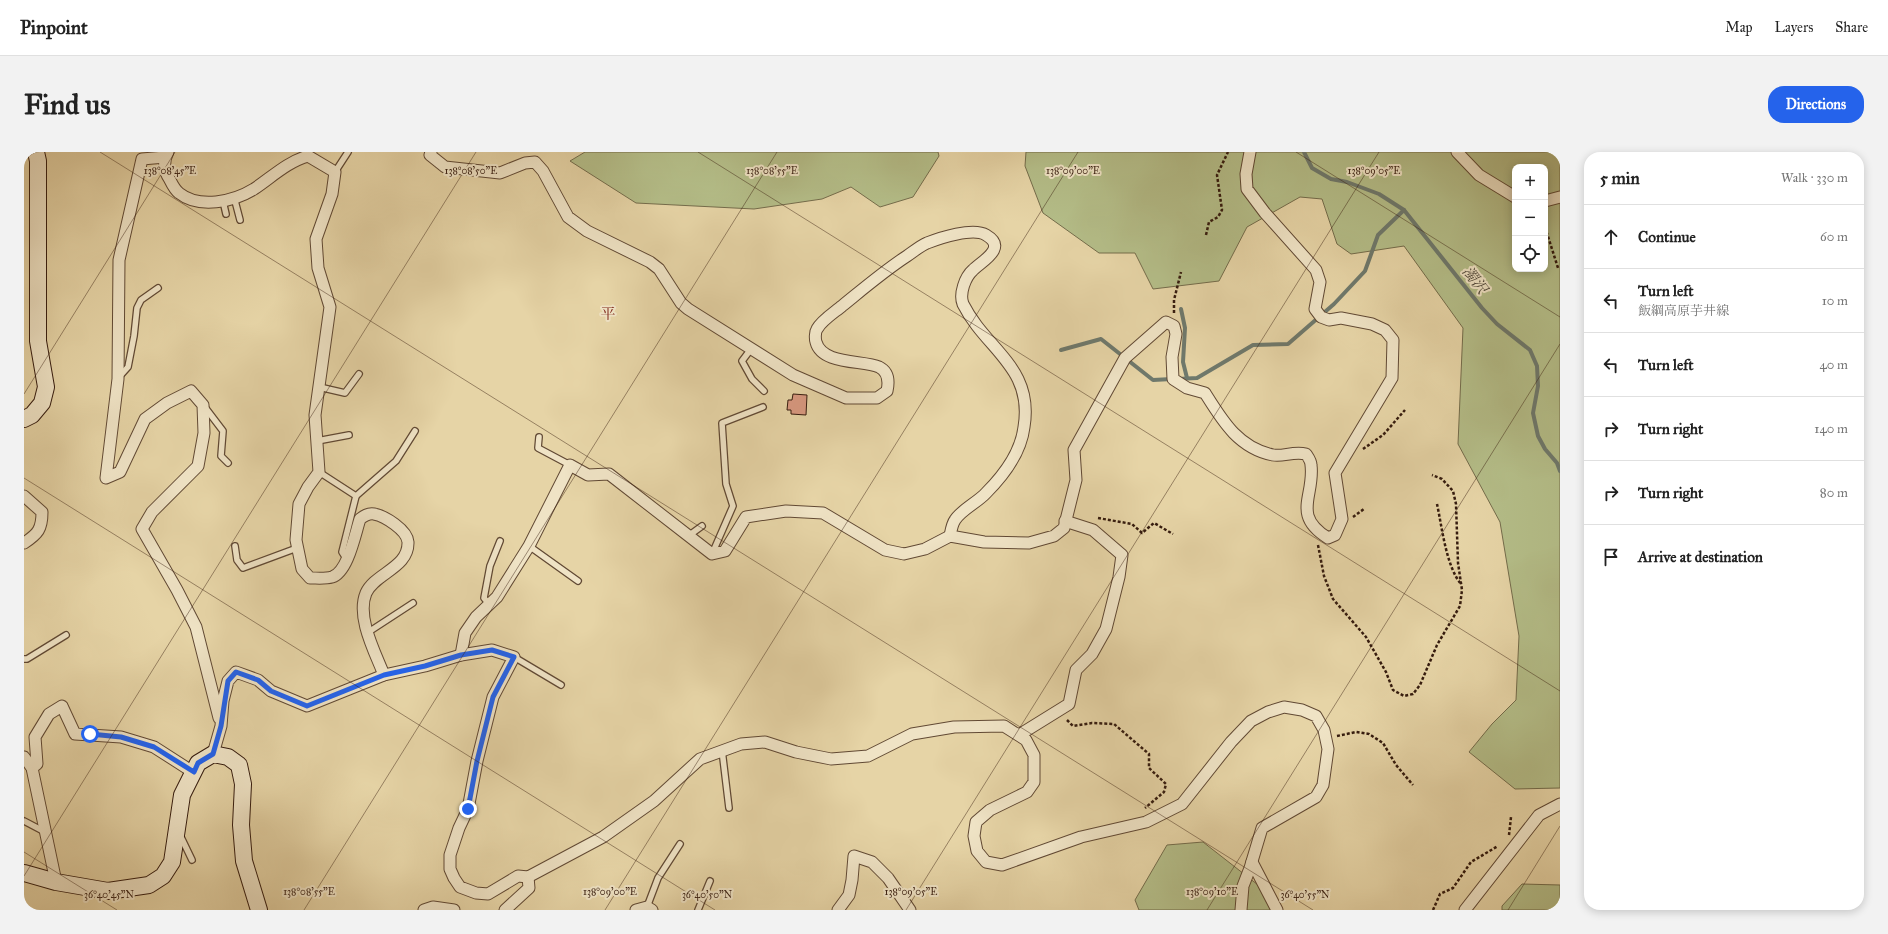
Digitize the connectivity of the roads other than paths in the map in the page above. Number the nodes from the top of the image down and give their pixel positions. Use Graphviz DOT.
graph roads {
  1 [pos="36,152"];
  2 [pos="348,152"];
  3 [pos="431,152"];
  4 [pos="1250,152"];
  5 [pos="1457,152"];
  6 [pos="167,155"];
  7 [pos="335,172"];
  8 [pos="1512,195"];
  9 [pos="234,197"];
  10 [pos="1560,197"];
  11 [pos="1548,200"];
  12 [pos="223,201"];
  13 [pos="226,214"];
  14 [pos="240,220"];
  15 [pos="158,288"];
  16 [pos="751,349"];
  17 [pos="359,374"];
  18 [pos="118,379"];
  19 [pos="319,387"];
  20 [pos="764,390"];
  21 [pos="203,405"];
  22 [pos="763,407"];
  23 [pos="24,419"];
  24 [pos="415,432"];
  25 [pos="349,435"];
  26 [pos="539,437"];
  27 [pos="317,441"];
  28 [pos="228,463"];
  29 [pos="570,465"];
  30 [pos="319,472"];
  31 [pos="24,496"];
  32 [pos="356,496"];
  33 [pos="1066,521"];
  34 [pos="702,526"];
  35 [pos="682,532"];
  36 [pos="950,536"];
  37 [pos="500,541"];
  38 [pos="24,543"];
  39 [pos="235,546"];
  40 [pos="529,546"];
  41 [pos="297,548"];
  42 [pos="712,554"];
  43 [pos="347,561"];
  44 [pos="578,581"];
  45 [pos="413,603"];
  46 [pos="489,604"];
  47 [pos="368,633"];
  48 [pos="66,635"];
  49 [pos="461,655"];
  50 [pos="514,657"];
  51 [pos="24,659"];
  52 [pos="384,675"];
  53 [pos="561,685"];
  54 [pos="221,726"];
  55 [pos="1019,735"];
  56 [pos="722,750"];
  57 [pos="213,754"];
  58 [pos="24,757"];
  59 [pos="32,768"];
  60 [pos="194,772"];
  61 [pos="1560,804"];
  62 [pos="729,808"];
  63 [pos="24,821"];
  64 [pos="177,826"];
  65 [pos="46,832"];
  66 [pos="680,844"];
  67 [pos="192,860"];
  68 [pos="1252,862"];
  69 [pos="24,872"];
  70 [pos="528,877"];
  71 [pos="710,881"];
  72 [pos="56,882"];
  73 [pos="645,909"];
  74 [pos="259,910"];
  75 [pos="424,910"];
  76 [pos="454,910"];
  77 [pos="505,910"];
  78 [pos="698,910"];
  79 [pos="838,910"];
  80 [pos="910,910"];
  81 [pos="1241,910"];
  82 [pos="1277,910"];
  83 [pos="1465,910"];
  1 -- 23 [label="main road"];
  2 -- 7 [label="lane"];
  3 -- 16 [label="street"];
  4 -- 33 [label="street"];
  5 -- 8 [label="street"];
  6 -- 12 [label="street"];
  6 -- 18 [label="street"];
  7 -- 9 [label="street"];
  7 -- 19 [label="street"];
  9 -- 12 [label="street"];
  9 -- 14 [label="lane"];
  10 -- 11 [label="street"];
  12 -- 13 [label="lane"];
  15 -- 18 [label="lane"];
  16 -- 20 [label="lane"];
  16 -- 36 [label="street"];
  17 -- 19 [label="lane"];
  18 -- 21 [label="street"];
  19 -- 27 [label="street"];
  21 -- 28 [label="lane"];
  21 -- 54 [label="street"];
  22 -- 42 [label="lane"];
  24 -- 32 [label="lane"];
  25 -- 27 [label="lane"];
  26 -- 29 [label="lane"];
  27 -- 30 [label="street"];
  29 -- 35 [label="street"];
  29 -- 40 [label="street"];
  30 -- 32 [label="lane"];
  30 -- 41 [label="street"];
  31 -- 38 [label="street"];
  32 -- 43 [label="lane"];
  33 -- 36 [label="street"];
  33 -- 55 [label="street"];
  34 -- 35 [label="lane"];
  35 -- 42 [label="street"];
  36 -- 42 [label="street"];
  37 -- 46 [label="lane"];
  39 -- 41 [label="lane"];
  40 -- 44 [label="lane"];
  40 -- 46 [label="street"];
  41 -- 43 [label="street"];
  43 -- 47 [label="street"];
  45 -- 47 [label="lane"];
  46 -- 49 [label="street"];
  47 -- 52 [label="street"];
  48 -- 51 [label="lane"];
  49 -- 50 [label="street"];
  49 -- 52 [label="street"];
  50 -- 53 [label="lane"];
  50 -- 70 [label="street"];
  52 -- 54 [label="street"];
  54 -- 57 [label="street"];
  55 -- 56 [label="street"];
  55 -- 68 [label="street"];
  56 -- 62 [label="lane"];
  56 -- 70 [label="street"];
  57 -- 60 [label="main road"];
  57 -- 74 [label="main road"];
  58 -- 59 [label="street"];
  59 -- 60 [label="street"];
  59 -- 65 [label="street"];
  60 -- 64 [label="main road"];
  61 -- 83 [label="street"];
  63 -- 65 [label="lane"];
  64 -- 67 [label="lane"];
  64 -- 72 [label="main road"];
  65 -- 72 [label="street"];
  66 -- 73 [label="lane"];
  68 -- 81 [label="street"];
  68 -- 82 [label="street"];
  69 -- 72 [label="main road"];
  70 -- 77 [label="street"];
  71 -- 78 [label="lane"];
  75 -- 76 [label="street"];
  79 -- 80 [label="street"];
}
